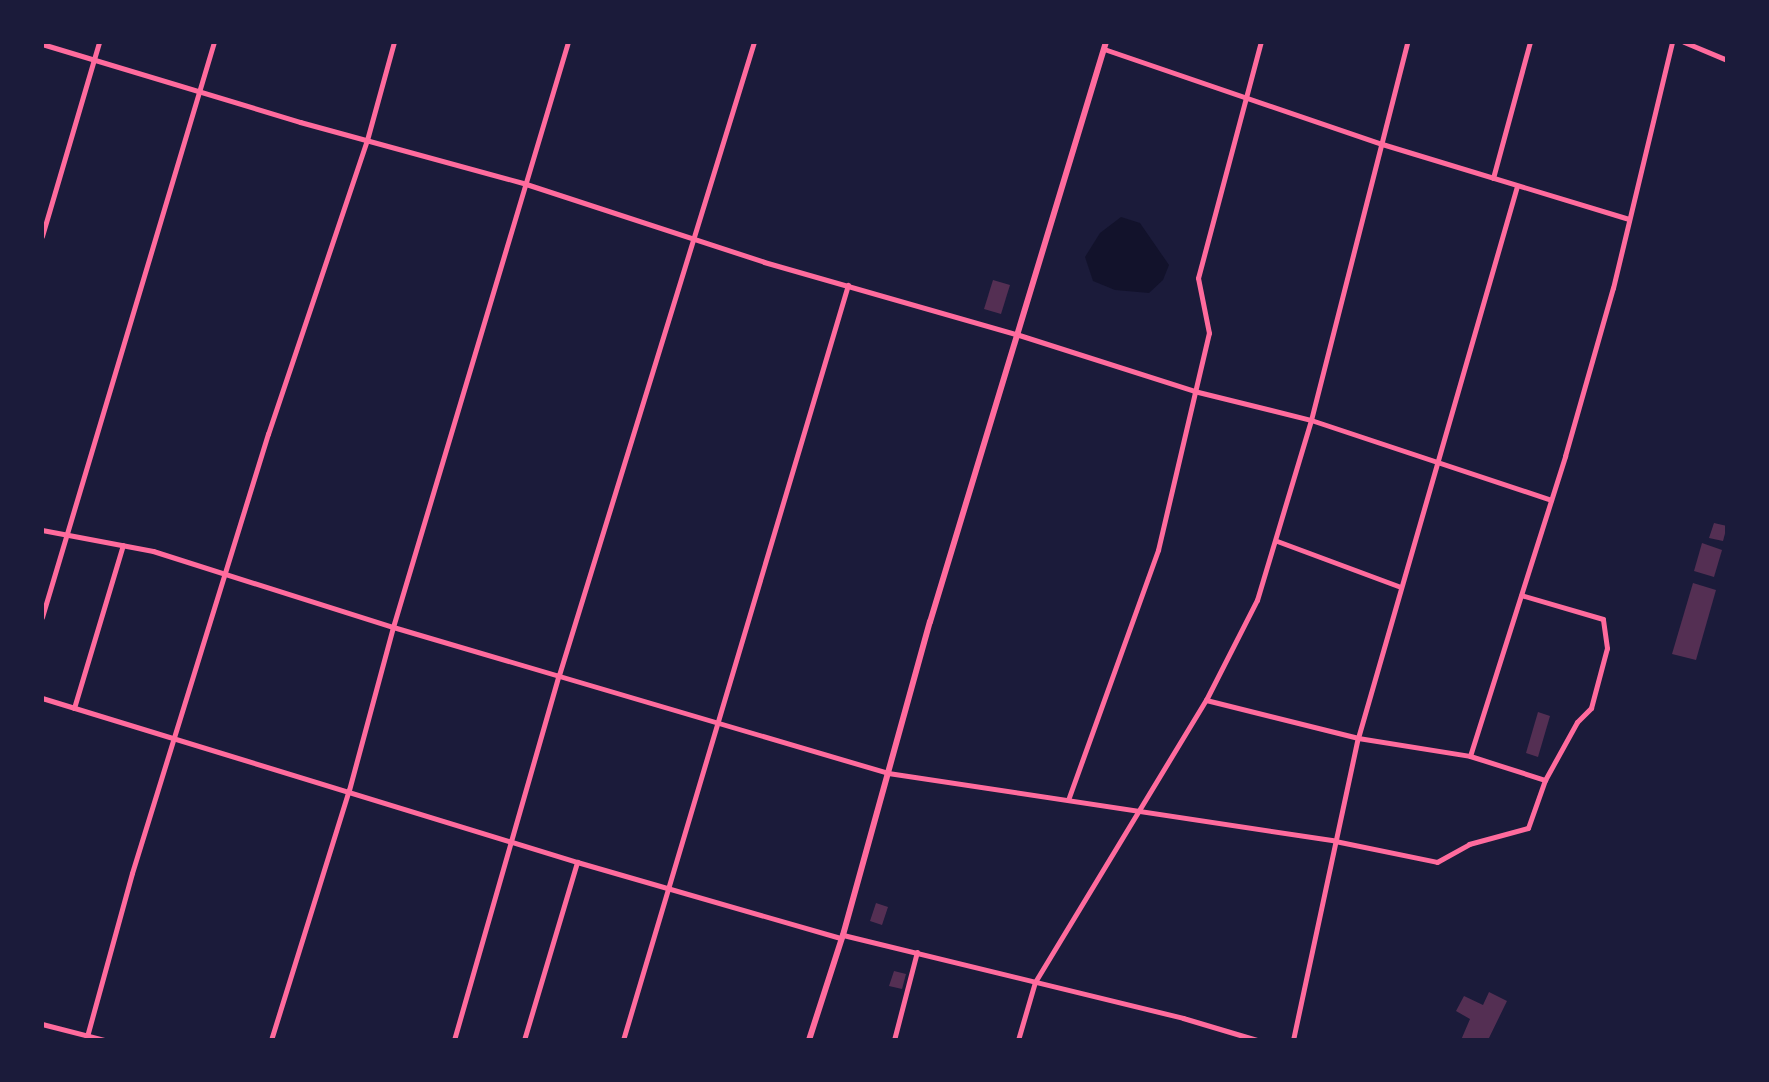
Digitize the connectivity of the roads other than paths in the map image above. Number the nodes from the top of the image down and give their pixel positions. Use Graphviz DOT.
graph roads {
  1 [pos="99,42"];
  2 [pos="214,42"];
  3 [pos="394,42"];
  4 [pos="568,42"];
  5 [pos="754,42"];
  6 [pos="1261,42"];
  7 [pos="1407,42"];
  8 [pos="1530,42"];
  9 [pos="1672,42"];
  10 [pos="1684,42"];
  11 [pos="42,44"];
  12 [pos="1105,46"];
  13 [pos="94,59"];
  14 [pos="1727,60"];
  15 [pos="200,91"];
  16 [pos="1246,96"];
  17 [pos="367,140"];
  18 [pos="1382,144"];
  19 [pos="1493,178"];
  20 [pos="526,184"];
  21 [pos="1517,186"];
  22 [pos="1629,219"];
  23 [pos="42,236"];
  24 [pos="694,238"];
  25 [pos="848,285"];
  26 [pos="1019,335"];
  27 [pos="1194,391"];
  28 [pos="1311,420"];
  29 [pos="1437,461"];
  30 [pos="1551,500"];
  31 [pos="42,530"];
  32 [pos="67,535"];
  33 [pos="1277,541"];
  34 [pos="123,545"];
  35 [pos="226,575"];
  36 [pos="1401,587"];
  37 [pos="1521,595"];
  38 [pos="42,617"];
  39 [pos="393,627"];
  40 [pos="559,675"];
  41 [pos="42,698"];
  42 [pos="1206,700"];
  43 [pos="74,708"];
  44 [pos="720,722"];
  45 [pos="175,738"];
  46 [pos="1358,738"];
  47 [pos="1470,756"];
  48 [pos="888,773"];
  49 [pos="1545,780"];
  50 [pos="349,790"];
  51 [pos="1068,800"];
  52 [pos="1139,812"];
  53 [pos="1335,841"];
  54 [pos="510,842"];
  55 [pos="577,862"];
  56 [pos="668,888"];
  57 [pos="842,936"];
  58 [pos="917,952"];
  59 [pos="1035,982"];
  60 [pos="42,1024"];
  61 [pos="1234,1037"];
  62 [pos="87,1038"];
  63 [pos="105,1040"];
  64 [pos="271,1040"];
  65 [pos="454,1040"];
  66 [pos="524,1040"];
  67 [pos="623,1040"];
  68 [pos="809,1040"];
  69 [pos="894,1040"];
  70 [pos="1018,1040"];
  71 [pos="1257,1040"];
  72 [pos="1293,1040"];
  1 -- 13 [label="street"];
  2 -- 15 [label="street"];
  3 -- 17 [label="street"];
  4 -- 20 [label="street"];
  5 -- 24 [label="street"];
  6 -- 16 [label="street"];
  7 -- 18 [label="street"];
  8 -- 19 [label="street"];
  9 -- 22 [label="street"];
  10 -- 14 [label="street"];
  11 -- 13 [label="street"];
  12 -- 16 [label="street"];
  12 -- 26 [label="street"];
  13 -- 15 [label="street"];
  13 -- 23 [label="street"];
  15 -- 17 [label="street"];
  15 -- 32 [label="street"];
  16 -- 18 [label="street"];
  16 -- 27 [label="street"];
  17 -- 20 [label="street"];
  17 -- 35 [label="street"];
  18 -- 19 [label="street"];
  18 -- 28 [label="street"];
  19 -- 21 [label="street"];
  20 -- 24 [label="street"];
  20 -- 39 [label="street"];
  21 -- 22 [label="street"];
  21 -- 29 [label="street"];
  22 -- 30 [label="street"];
  24 -- 25 [label="street"];
  24 -- 40 [label="street"];
  25 -- 26 [label="street"];
  25 -- 44 [label="street"];
  26 -- 27 [label="street"];
  26 -- 48 [label="street"];
  27 -- 28 [label="street"];
  27 -- 51 [label="street"];
  28 -- 29 [label="street"];
  28 -- 33 [label="street"];
  29 -- 30 [label="street"];
  29 -- 36 [label="street"];
  30 -- 37 [label="street"];
  31 -- 32 [label="street"];
  32 -- 34 [label="street"];
  32 -- 38 [label="street"];
  33 -- 36 [label="street"];
  33 -- 42 [label="street"];
  34 -- 35 [label="street"];
  34 -- 43 [label="street"];
  35 -- 39 [label="street"];
  35 -- 45 [label="street"];
  36 -- 46 [label="street"];
  37 -- 47 [label="street"];
  37 -- 49 [label="street"];
  39 -- 40 [label="street"];
  39 -- 50 [label="street"];
  40 -- 44 [label="street"];
  40 -- 54 [label="street"];
  41 -- 43 [label="street"];
  42 -- 46 [label="street"];
  42 -- 52 [label="street"];
  43 -- 45 [label="street"];
  44 -- 48 [label="street"];
  44 -- 56 [label="street"];
  45 -- 50 [label="street"];
  45 -- 62 [label="street"];
  46 -- 47 [label="street"];
  46 -- 53 [label="street"];
  47 -- 49 [label="street"];
  48 -- 51 [label="street"];
  48 -- 57 [label="street"];
  49 -- 53 [label="street"];
  50 -- 54 [label="street"];
  50 -- 64 [label="street"];
  51 -- 52 [label="street"];
  52 -- 53 [label="street"];
  52 -- 59 [label="street"];
  53 -- 72 [label="street"];
  54 -- 55 [label="street"];
  54 -- 65 [label="street"];
  55 -- 56 [label="street"];
  55 -- 66 [label="street"];
  56 -- 57 [label="street"];
  56 -- 67 [label="street"];
  57 -- 58 [label="street"];
  57 -- 68 [label="street"];
  58 -- 59 [label="street"];
  58 -- 69 [label="street"];
  59 -- 61 [label="street"];
  59 -- 70 [label="street"];
  60 -- 62 [label="street"];
  61 -- 71 [label="street"];
  62 -- 63 [label="street"];
}
